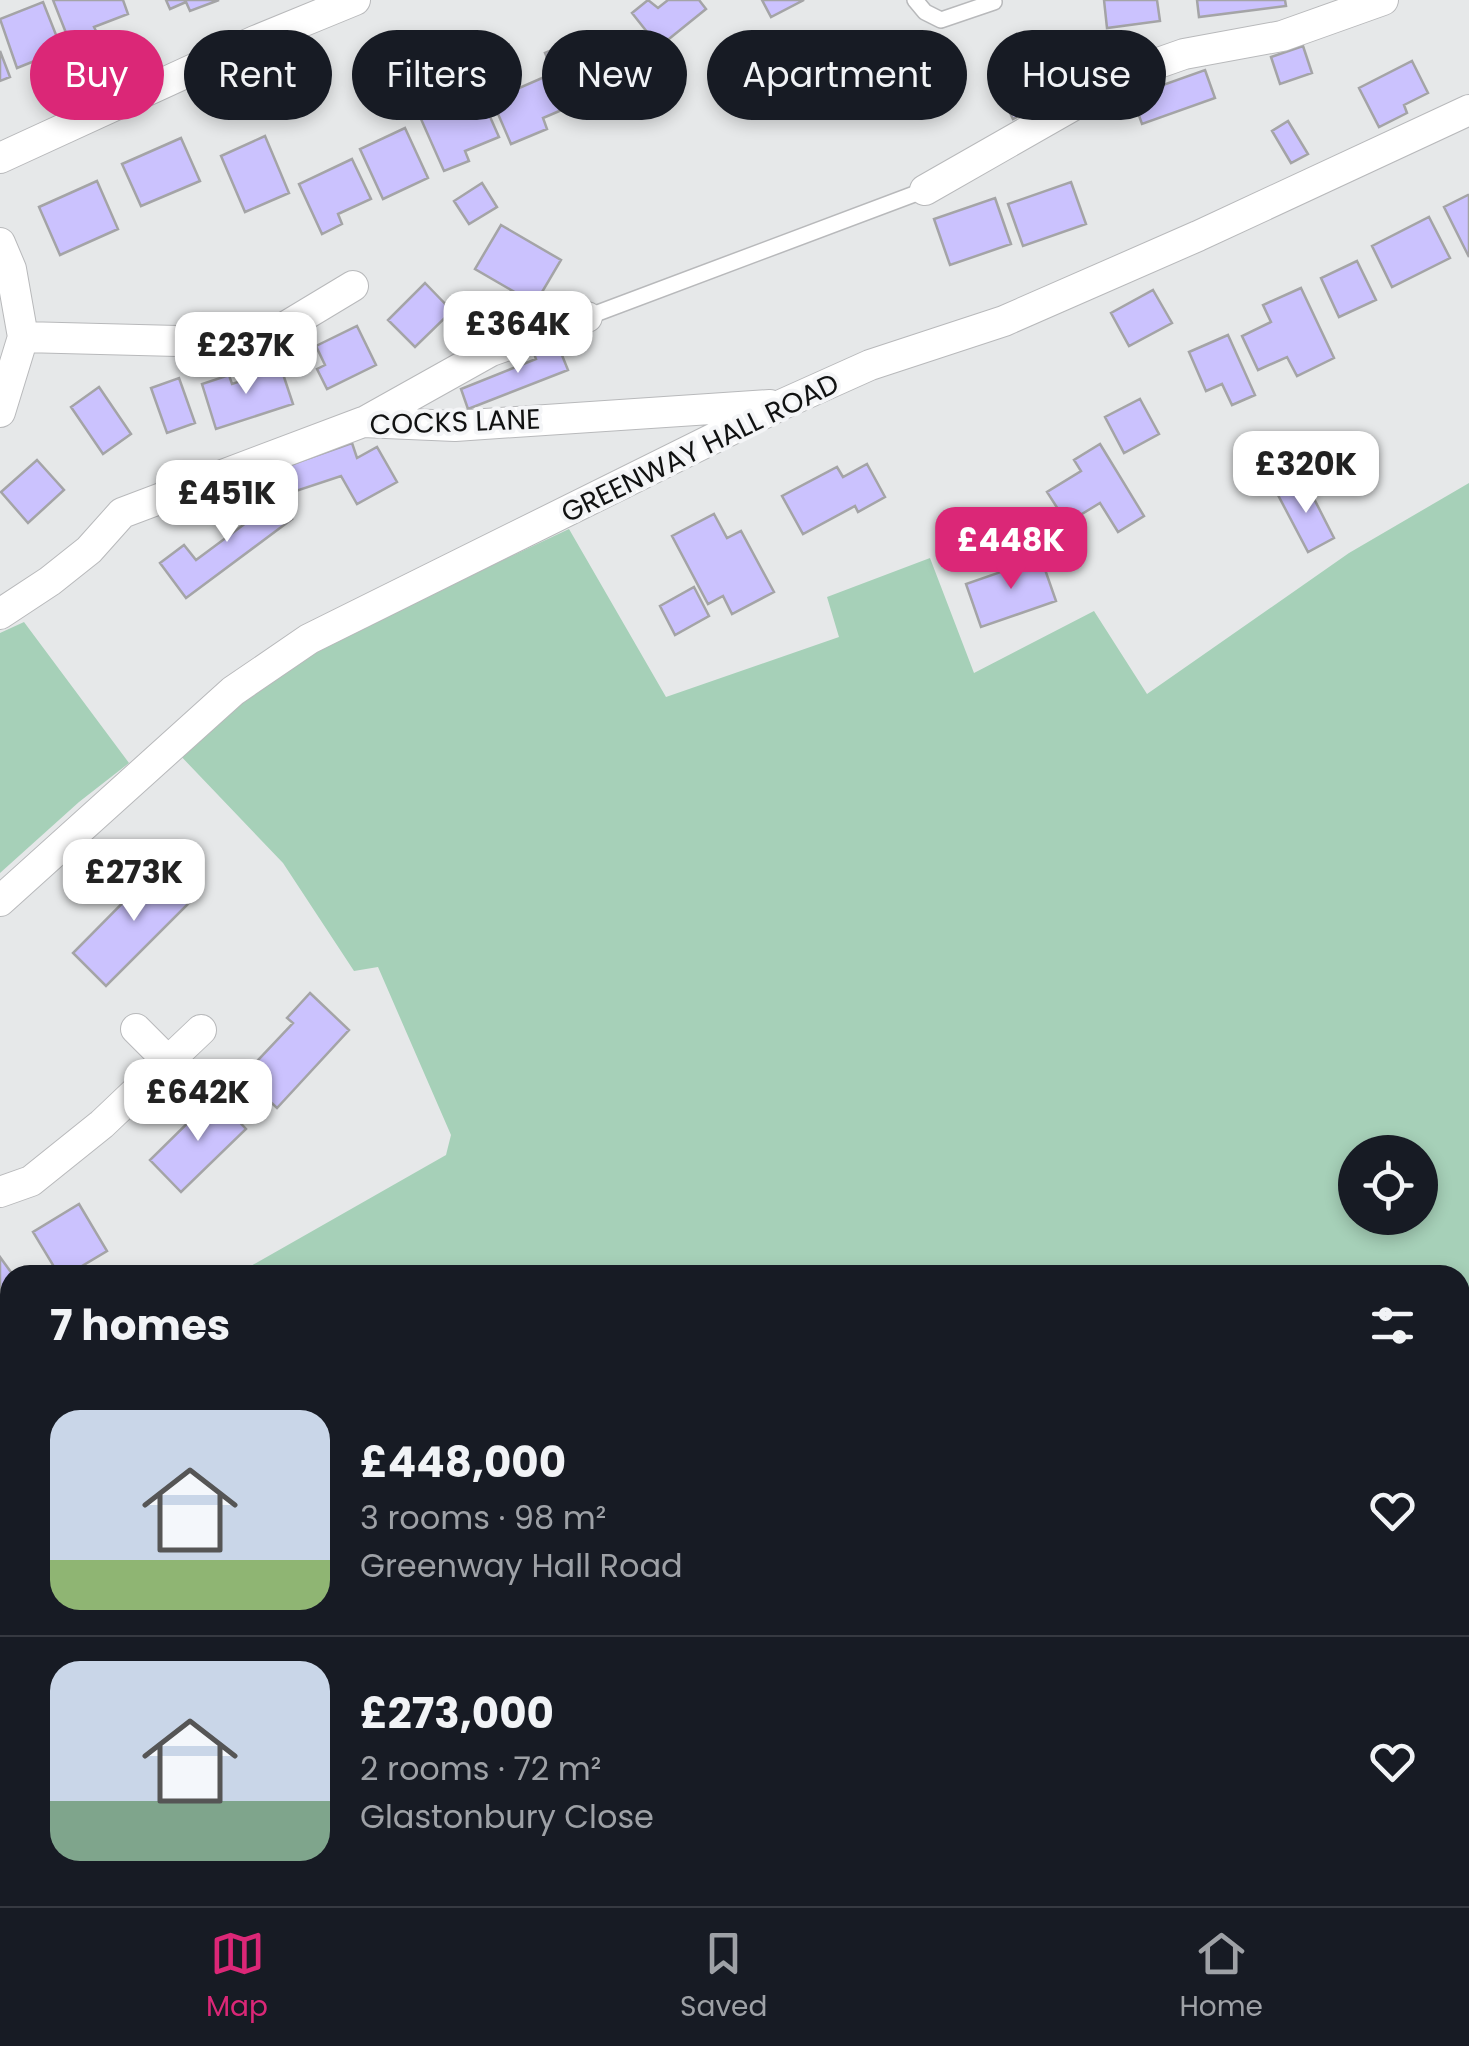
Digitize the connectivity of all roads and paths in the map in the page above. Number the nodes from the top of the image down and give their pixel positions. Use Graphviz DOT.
graph roads {
  1 [pos="356,0"];
  2 [pos="914,0"];
  3 [pos="1383,0"];
  4 [pos="994,2"];
  5 [pos="1469,110"];
  6 [pos="0,158"];
  7 [pos="925,190"];
  8 [pos="0,243"];
  9 [pos="352,286"];
  10 [pos="586,316"];
  11 [pos="23,337"];
  12 [pos="783,404"];
  13 [pos="0,412"];
  14 [pos="363,422"];
  15 [pos="0,614"];
  16 [pos="0,901"];
  17 [pos="136,1029"];
  18 [pos="201,1030"];
  19 [pos="168,1061"];
  20 [pos="0,1192"];
  1 -- 6 [label="street"];
  2 -- 4 [label="lane"];
  3 -- 7 [label="street"];
  5 -- 12 [label="street, GREENWAY HALL ROAD"];
  7 -- 10 [label="lane"];
  8 -- 11 [label="street"];
  9 -- 11 [label="street"];
  10 -- 14 [label="street"];
  11 -- 13 [label="street"];
  12 -- 14 [label="street, COCKS LANE"];
  12 -- 16 [label="street, GREENWAY HALL ROAD"];
  14 -- 15 [label="street, COCKS LANE"];
  17 -- 19 [label="street"];
  18 -- 19 [label="street"];
  19 -- 20 [label="street"];
}
